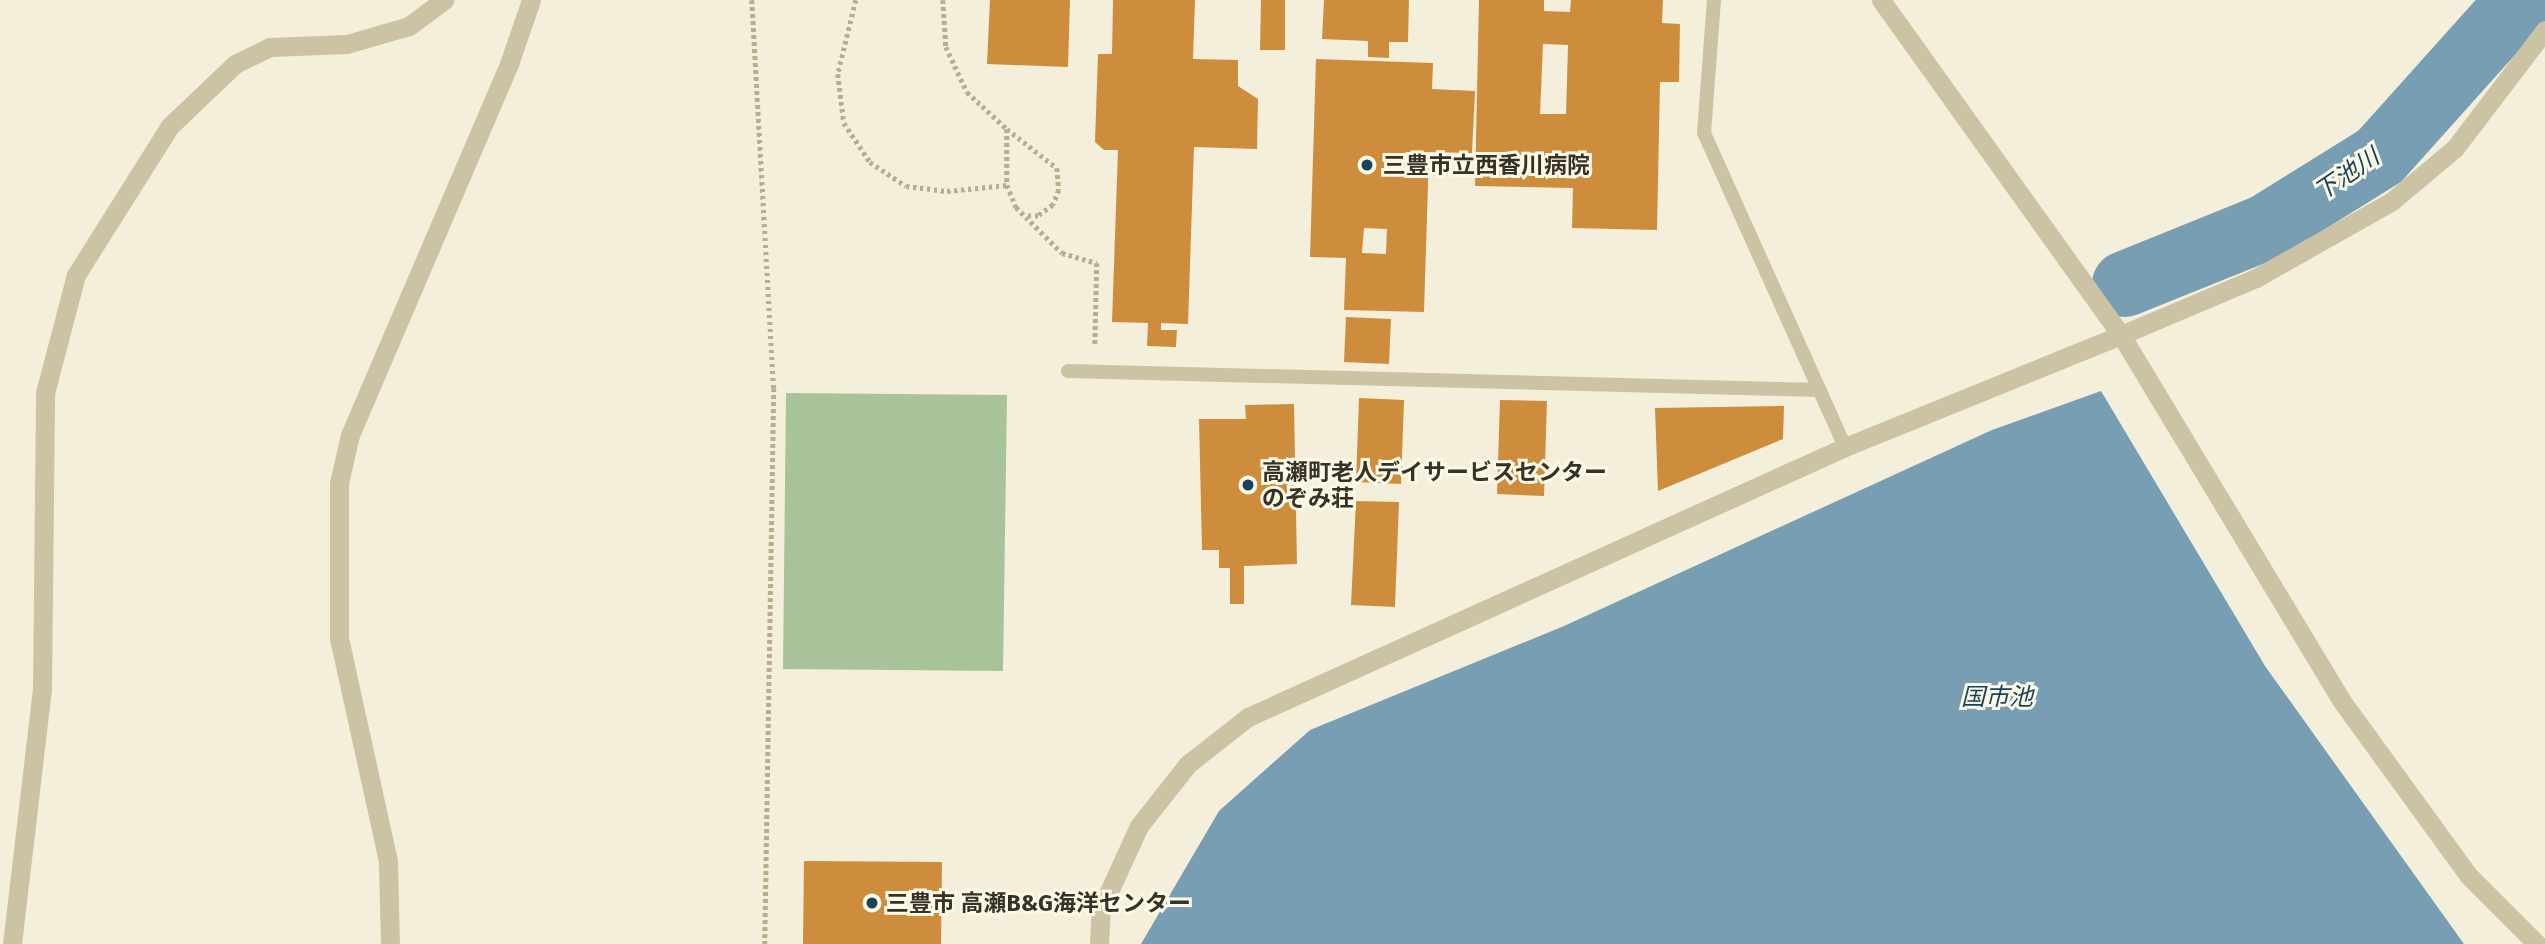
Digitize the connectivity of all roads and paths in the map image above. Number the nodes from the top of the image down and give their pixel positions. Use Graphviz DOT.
graph roads {
  1 [pos="444,0"];
  2 [pos="531,0"];
  3 [pos="752,0"];
  4 [pos="856,0"];
  5 [pos="943,0"];
  6 [pos="1714,0"];
  7 [pos="1881,0"];
  8 [pos="2545,30"];
  9 [pos="1007,129"];
  10 [pos="1007,185"];
  11 [pos="1024,216"];
  12 [pos="2121,335"];
  13 [pos="1068,372"];
  14 [pos="1094,372"];
  15 [pos="1820,390"];
  16 [pos="1845,447"];
  17 [pos="12,944"];
  18 [pos="390,944"];
  19 [pos="765,944"];
  20 [pos="1098,944"];
  21 [pos="2537,944"];
  1 -- 17 [label="street"];
  2 -- 18 [label="street"];
  3 -- 19 [label="path"];
  4 -- 10 [label="path"];
  5 -- 9 [label="path"];
  6 -- 15 [label="lane"];
  7 -- 12 [label="street"];
  8 -- 12 [label="street"];
  9 -- 10 [label="path"];
  9 -- 11 [label="path"];
  10 -- 11 [label="path"];
  11 -- 14 [label="path"];
  12 -- 16 [label="street"];
  12 -- 21 [label="street"];
  13 -- 14 [label="lane"];
  14 -- 15 [label="lane"];
  15 -- 16 [label="lane"];
  16 -- 20 [label="street"];
}
